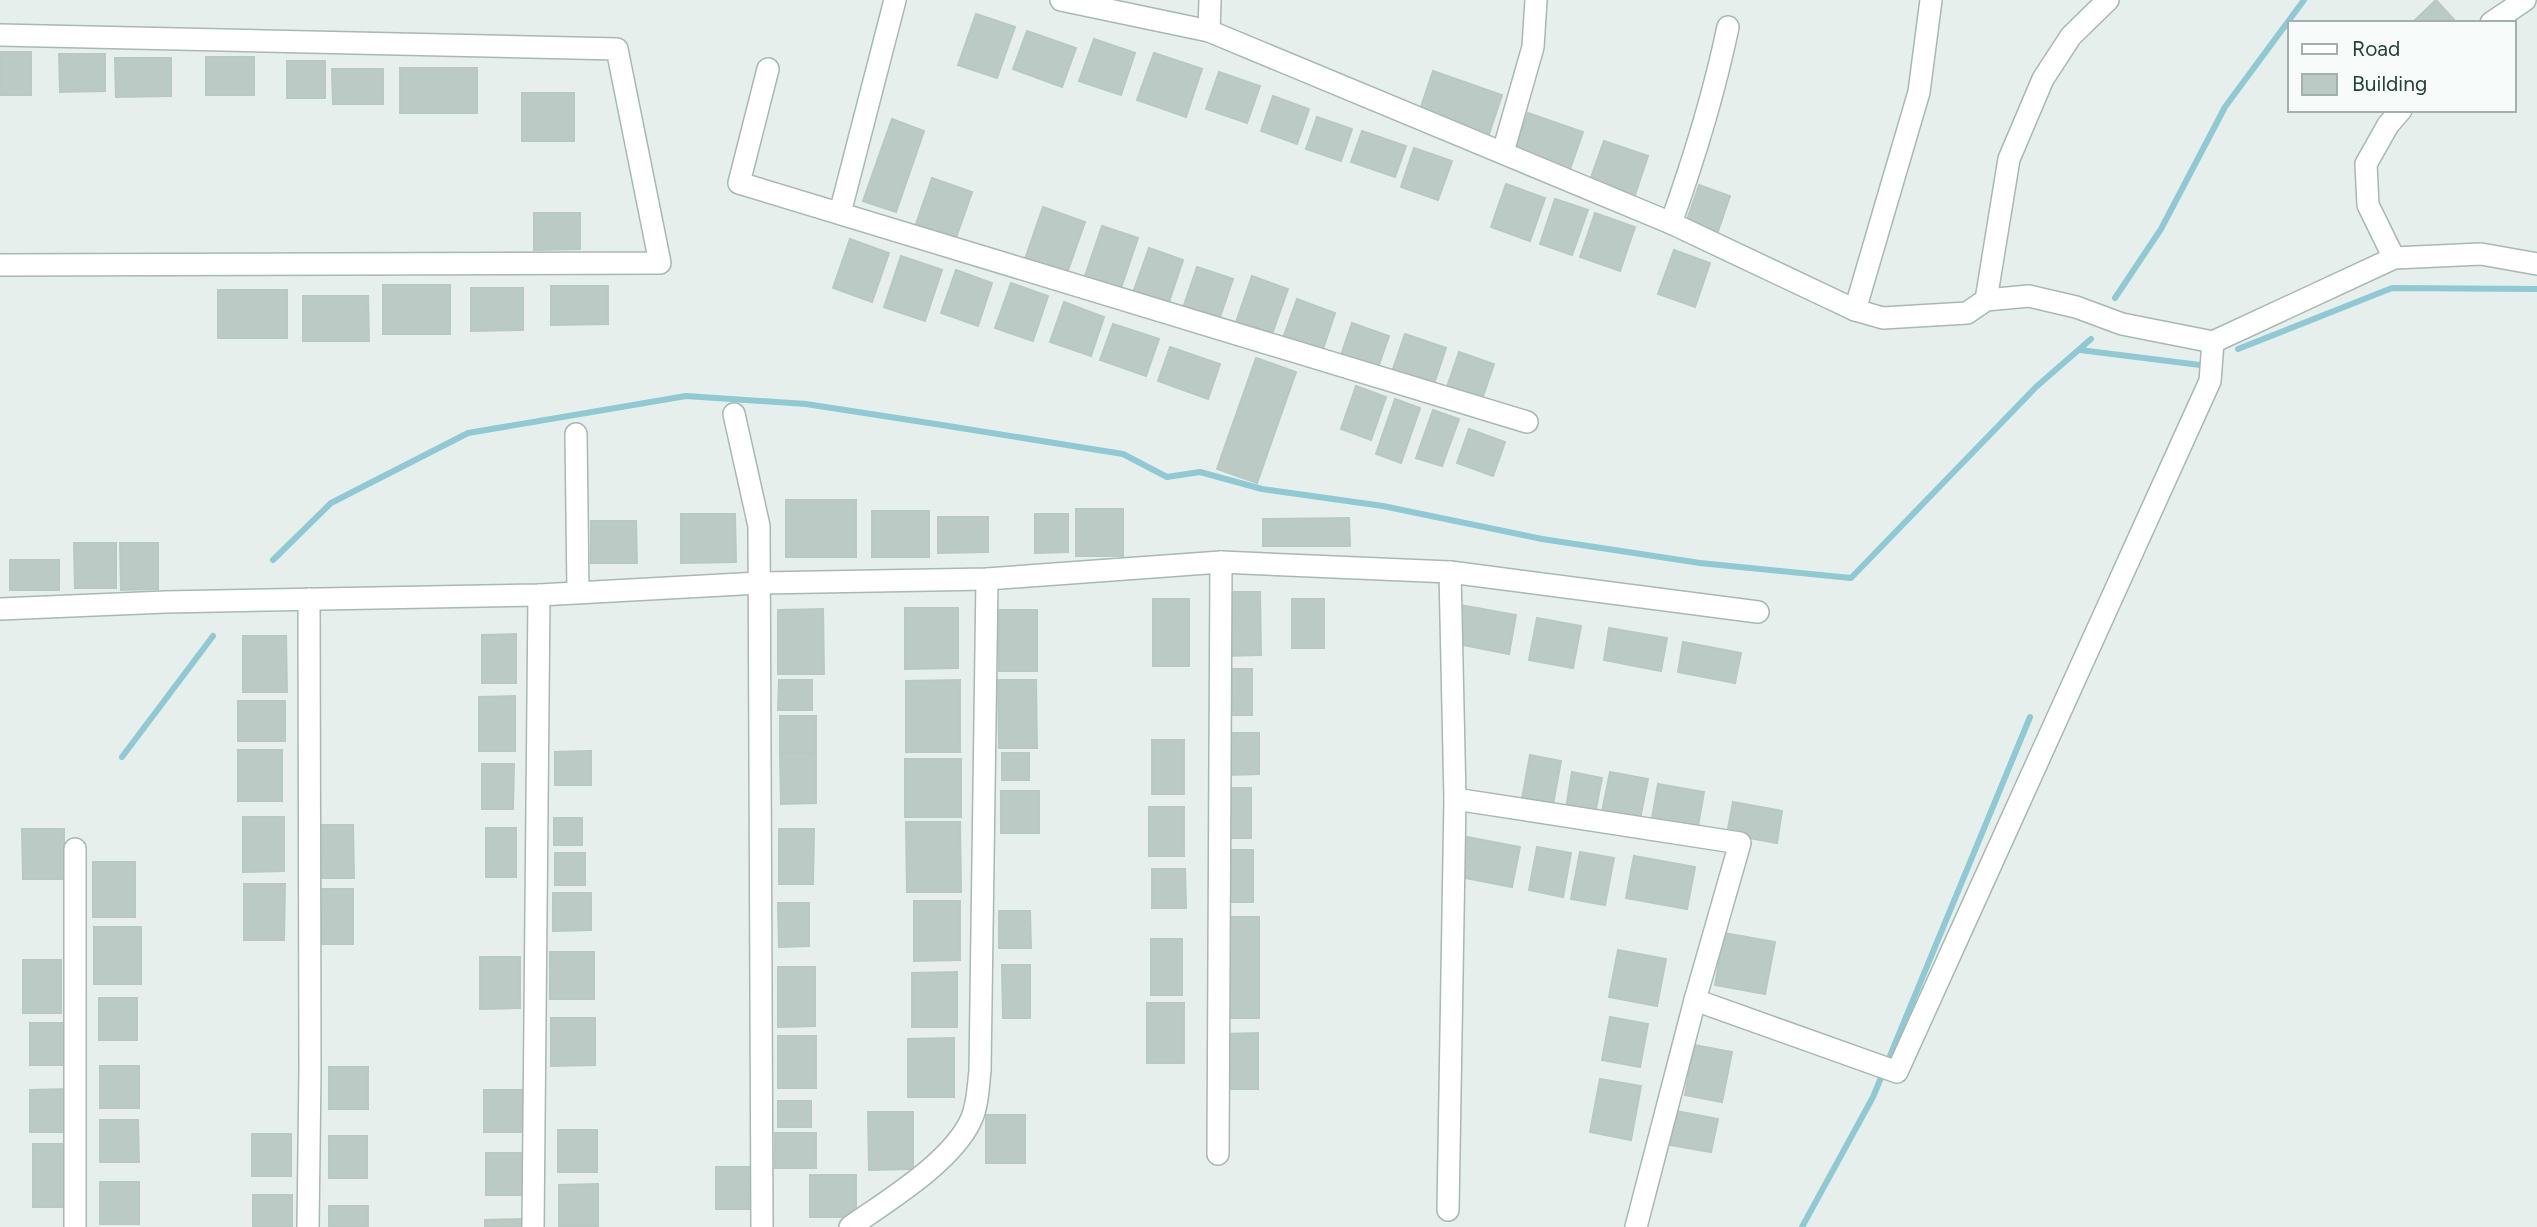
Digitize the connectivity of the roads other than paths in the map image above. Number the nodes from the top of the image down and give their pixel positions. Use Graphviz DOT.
graph roads {
  1 [pos="895,0"];
  2 [pos="1061,0"];
  3 [pos="1210,0"];
  4 [pos="1536,0"];
  5 [pos="1931,0"];
  6 [pos="2108,0"];
  7 [pos="2525,0"];
  8 [pos="2494,21"];
  9 [pos="1728,27"];
  10 [pos="1209,31"];
  11 [pos="0,35"];
  12 [pos="768,69"];
  13 [pos="2399,112"];
  14 [pos="1503,152"];
  15 [pos="840,214"];
  16 [pos="1671,223"];
  17 [pos="2393,258"];
  18 [pos="2537,264"];
  19 [pos="0,265"];
  20 [pos="1986,300"];
  21 [pos="1855,310"];
  22 [pos="2213,342"];
  23 [pos="734,414"];
  24 [pos="1527,422"];
  25 [pos="576,434"];
  26 [pos="1221,562"];
  27 [pos="1450,572"];
  28 [pos="987,579"];
  29 [pos="759,583"];
  30 [pos="578,592"];
  31 [pos="539,594"];
  32 [pos="309,599"];
  33 [pos="0,609"];
  34 [pos="1758,612"];
  35 [pos="1455,799"];
  36 [pos="75,849"];
  37 [pos="1695,1000"];
  38 [pos="1219,1154"];
  39 [pos="1448,1210"];
  40 [pos="75,1227"];
  41 [pos="308,1227"];
  42 [pos="533,1227"];
  43 [pos="762,1227"];
  44 [pos="850,1227"];
  45 [pos="1636,1227"];
  1 -- 15 [label="street"];
  2 -- 10 [label="street"];
  3 -- 10 [label="street"];
  4 -- 14 [label="street"];
  5 -- 21 [label="street"];
  6 -- 20 [label="street"];
  7 -- 8 [label="street"];
  9 -- 16 [label="street"];
  10 -- 14 [label="street"];
  11 -- 19 [label="street"];
  12 -- 15 [label="street"];
  13 -- 17 [label="street"];
  14 -- 16 [label="street"];
  15 -- 24 [label="street"];
  16 -- 21 [label="street"];
  17 -- 18 [label="street"];
  17 -- 22 [label="street"];
  20 -- 21 [label="street"];
  20 -- 22 [label="street"];
  22 -- 37 [label="street"];
  23 -- 29 [label="street"];
  25 -- 30 [label="street"];
  26 -- 27 [label="street"];
  26 -- 28 [label="street"];
  26 -- 38 [label="street"];
  27 -- 34 [label="street"];
  27 -- 35 [label="street"];
  28 -- 29 [label="street"];
  28 -- 44 [label="street"];
  29 -- 30 [label="street"];
  29 -- 43 [label="street"];
  30 -- 31 [label="street"];
  31 -- 32 [label="street"];
  31 -- 42 [label="street"];
  32 -- 33 [label="street"];
  32 -- 41 [label="street"];
  35 -- 37 [label="street"];
  35 -- 39 [label="street"];
  36 -- 40 [label="street"];
  37 -- 45 [label="street"];
}
